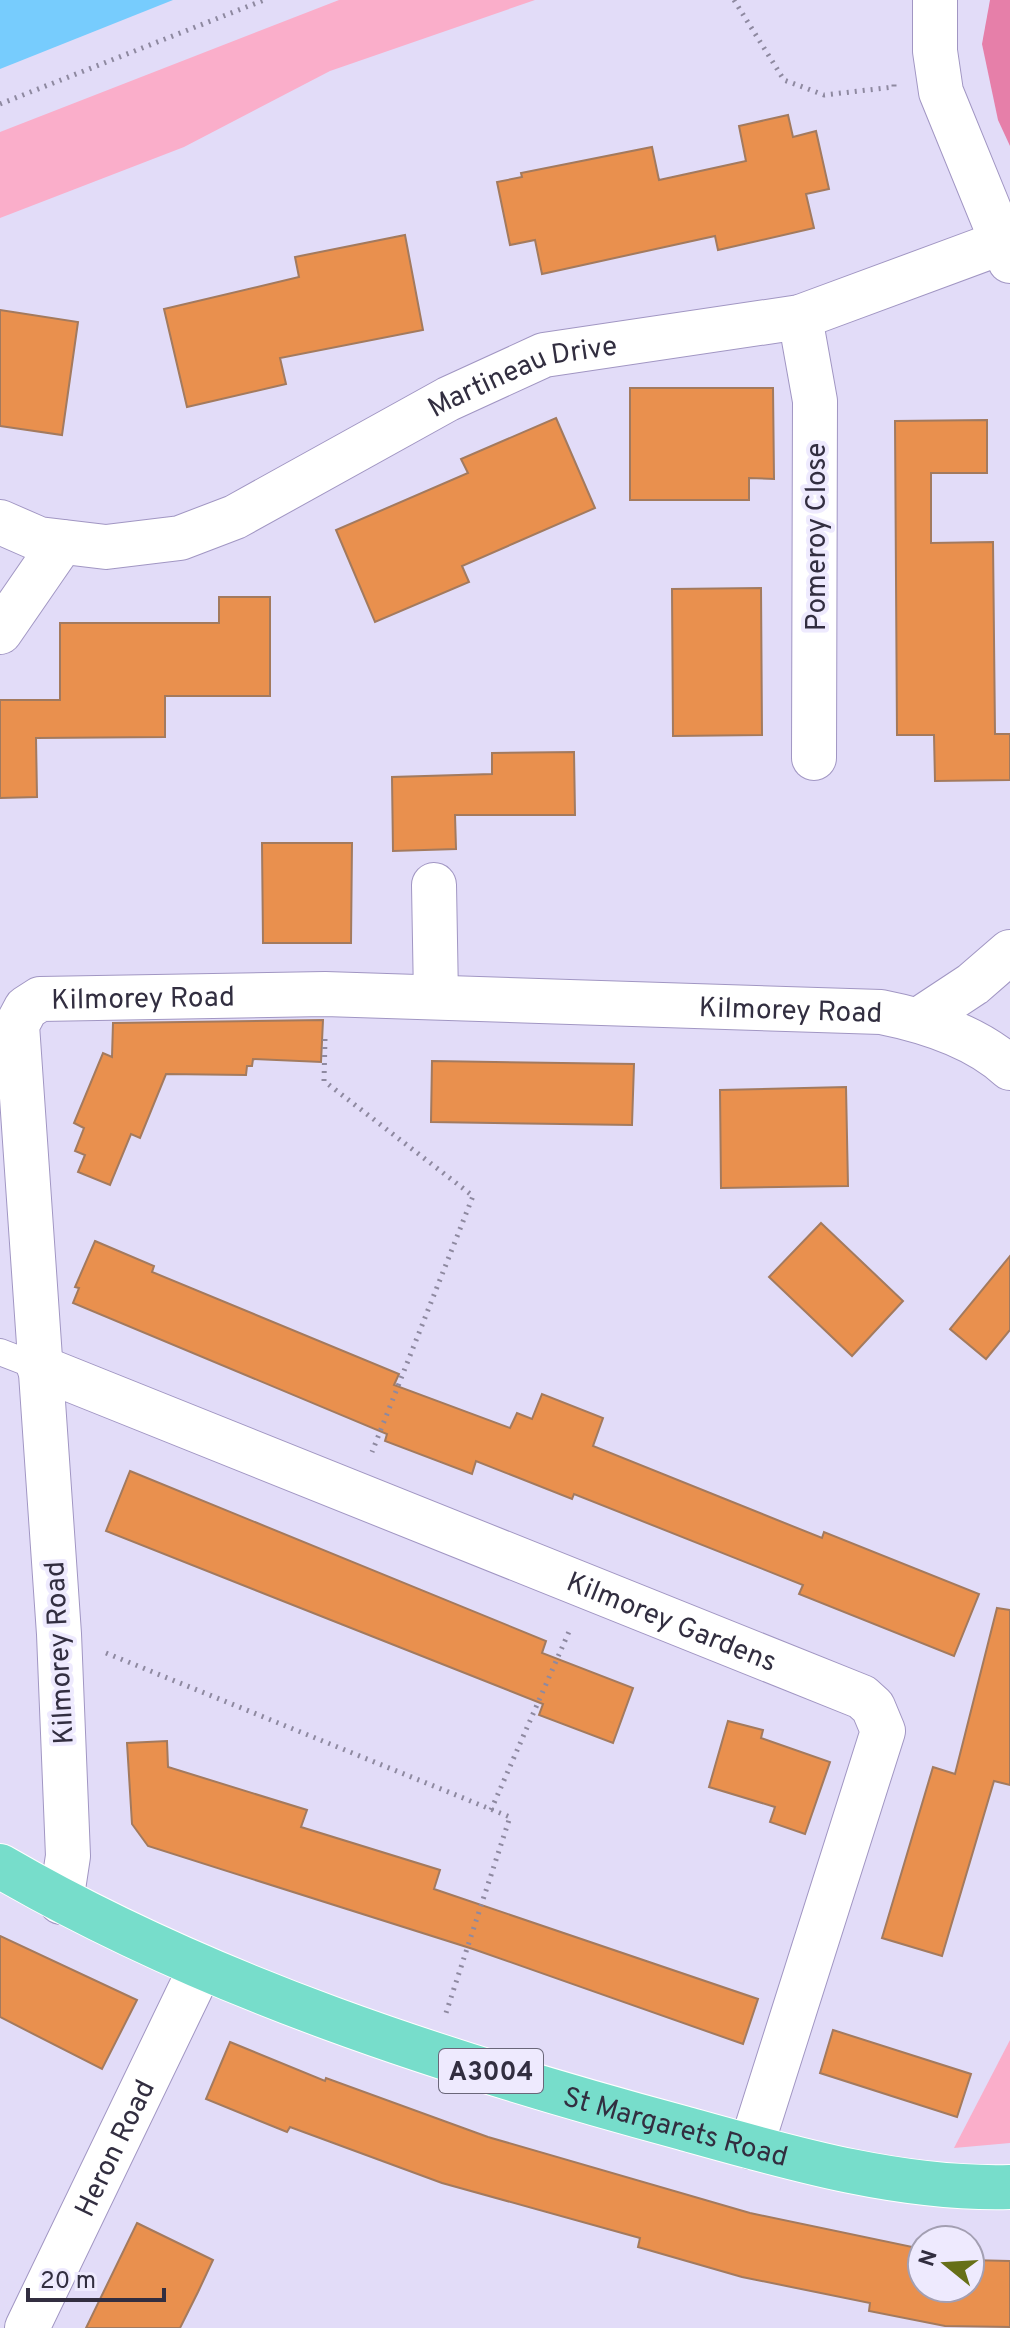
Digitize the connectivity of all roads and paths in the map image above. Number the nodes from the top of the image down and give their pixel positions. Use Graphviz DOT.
graph roads {
  1 [pos="264,0"];
  2 [pos="734,0"];
  3 [pos="935,0"];
  4 [pos="882,88"];
  5 [pos="0,104"];
  6 [pos="1007,252"];
  7 [pos="800,317"];
  8 [pos="0,522"];
  9 [pos="62,542"];
  10 [pos="0,632"];
  11 [pos="814,758"];
  12 [pos="434,885"];
  13 [pos="1010,952"];
  14 [pos="325,994"];
  15 [pos="436,997"];
  16 [pos="13,1002"];
  17 [pos="920,1019"];
  18 [pos="1010,1068"];
  19 [pos="19,1360"];
  20 [pos="355,1492"];
  21 [pos="589,1586"];
  22 [pos="59,1634"];
  23 [pos="491,1810"];
  24 [pos="0,1866"];
  25 [pos="61,1902"];
  26 [pos="201,1967"];
  27 [pos="433,2052"];
  28 [pos="751,2147"];
  29 [pos="1010,2187"];
  30 [pos="27,2328"];
  1 -- 5 [label="path"];
  2 -- 4 [label="path"];
  3 -- 6 [label="street"];
  6 -- 7 [label="street, Martineau Drive"];
  7 -- 9 [label="street, Martineau Drive"];
  7 -- 11 [label="street, Pomeroy Close"];
  8 -- 9 [label="street, Martineau Drive"];
  9 -- 10 [label="street"];
  12 -- 15 [label="street"];
  13 -- 17 [label="street, Kilmorey Road"];
  14 -- 15 [label="street, Kilmorey Road"];
  14 -- 16 [label="street, Kilmorey Road"];
  14 -- 20 [label="path"];
  15 -- 17 [label="street, Kilmorey Road"];
  16 -- 19 [label="street, Kilmorey Road"];
  17 -- 18 [label="street, Kilmorey Road"];
  19 -- 20 [label="street, Kilmorey Gardens"];
  19 -- 22 [label="street, Kilmorey Road"];
  20 -- 21 [label="street, Kilmorey Gardens"];
  21 -- 23 [label="path"];
  21 -- 28 [label="street, Kilmorey Gardens"];
  22 -- 23 [label="path"];
  22 -- 25 [label="street, Kilmorey Road"];
  23 -- 27 [label="path"];
  24 -- 25 [label="main road, St Margarets Road / A3004"];
  25 -- 26 [label="main road, St Margarets Road / A3004"];
  26 -- 27 [label="main road, St Margarets Road / A3004"];
  26 -- 30 [label="street, Heron Road"];
  27 -- 28 [label="main road, St Margarets Road / A3004"];
  28 -- 29 [label="main road, St Margarets Road / A3004"];
}
